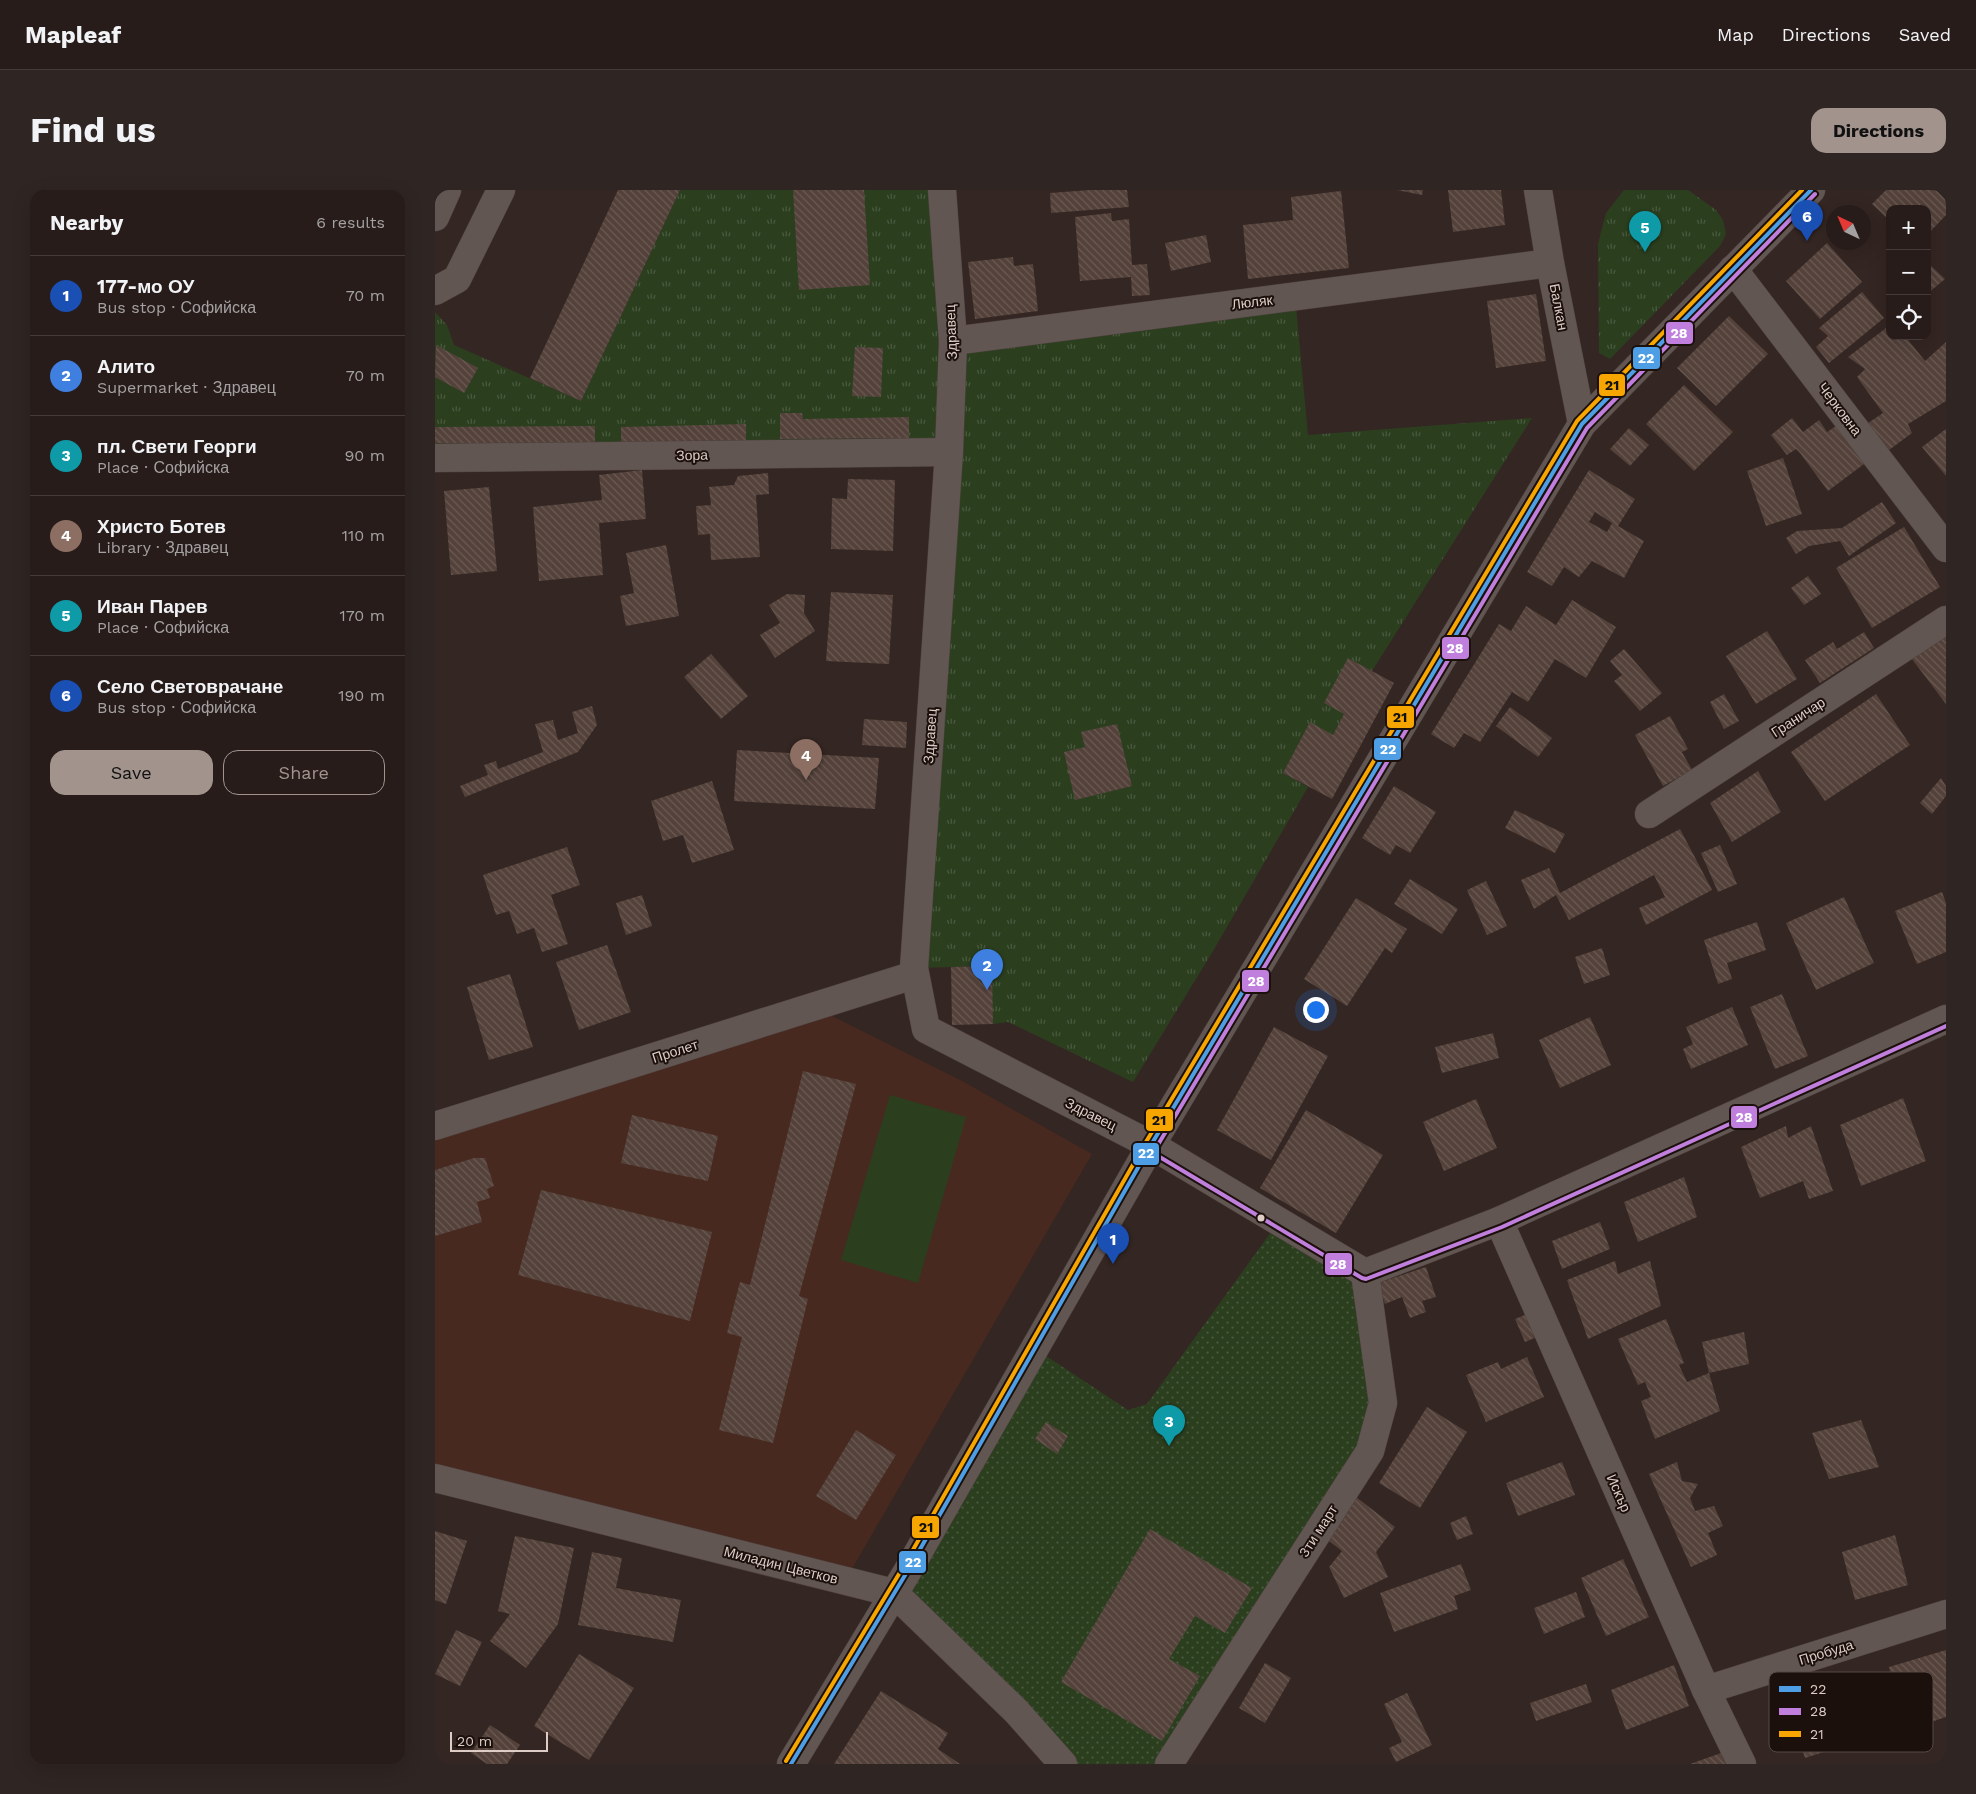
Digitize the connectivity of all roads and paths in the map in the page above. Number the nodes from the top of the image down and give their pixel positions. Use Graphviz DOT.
graph roads {
  1 [pos="447,190"];
  2 [pos="501,190"];
  3 [pos="942,190"];
  4 [pos="1539,190"];
  5 [pos="1811,190"];
  6 [pos="435,217"];
  7 [pos="1550,263"];
  8 [pos="1733,269"];
  9 [pos="435,291"];
  10 [pos="953,340"];
  11 [pos="1582,424"];
  12 [pos="949,452"];
  13 [pos="435,458"];
  14 [pos="1946,548"];
  15 [pos="1946,620"];
  16 [pos="1649,814"];
  17 [pos="914,975"];
  18 [pos="1946,1019"];
  19 [pos="435,1126"];
  20 [pos="1151,1144"];
  21 [pos="1499,1221"];
  22 [pos="1365,1273"];
  23 [pos="435,1478"];
  24 [pos="894,1593"];
  25 [pos="1946,1614"];
  26 [pos="1706,1690"];
  27 [pos="791,1764"];
  28 [pos="1063,1764"];
  29 [pos="1169,1764"];
  30 [pos="1742,1764"];
  1 -- 6 [label="street"];
  2 -- 9 [label="street"];
  3 -- 10 [label="street, Здравец"];
  4 -- 7 [label="street, Балкан"];
  5 -- 8 [label="street"];
  7 -- 10 [label="street, Люляк"];
  7 -- 11 [label="street, Балкан"];
  8 -- 11 [label="street"];
  8 -- 14 [label="street, Черковна"];
  10 -- 12 [label="street, Здравец"];
  11 -- 20 [label="street"];
  12 -- 13 [label="street, Зора"];
  12 -- 17 [label="street, Здравец"];
  15 -- 16 [label="street, Граничар"];
  17 -- 19 [label="street, Пролет"];
  17 -- 20 [label="street, Здравец"];
  18 -- 21 [label="street"];
  20 -- 22 [label="street"];
  20 -- 24 [label="street"];
  21 -- 22 [label="street"];
  21 -- 26 [label="street, Искър"];
  22 -- 29 [label="street, 3ти март"];
  23 -- 24 [label="street, Миладин Цветков"];
  24 -- 27 [label="street"];
  24 -- 28 [label="street, Миладин Цветков"];
  25 -- 26 [label="street, Пробуда"];
  26 -- 30 [label="street, Искър"];
}
